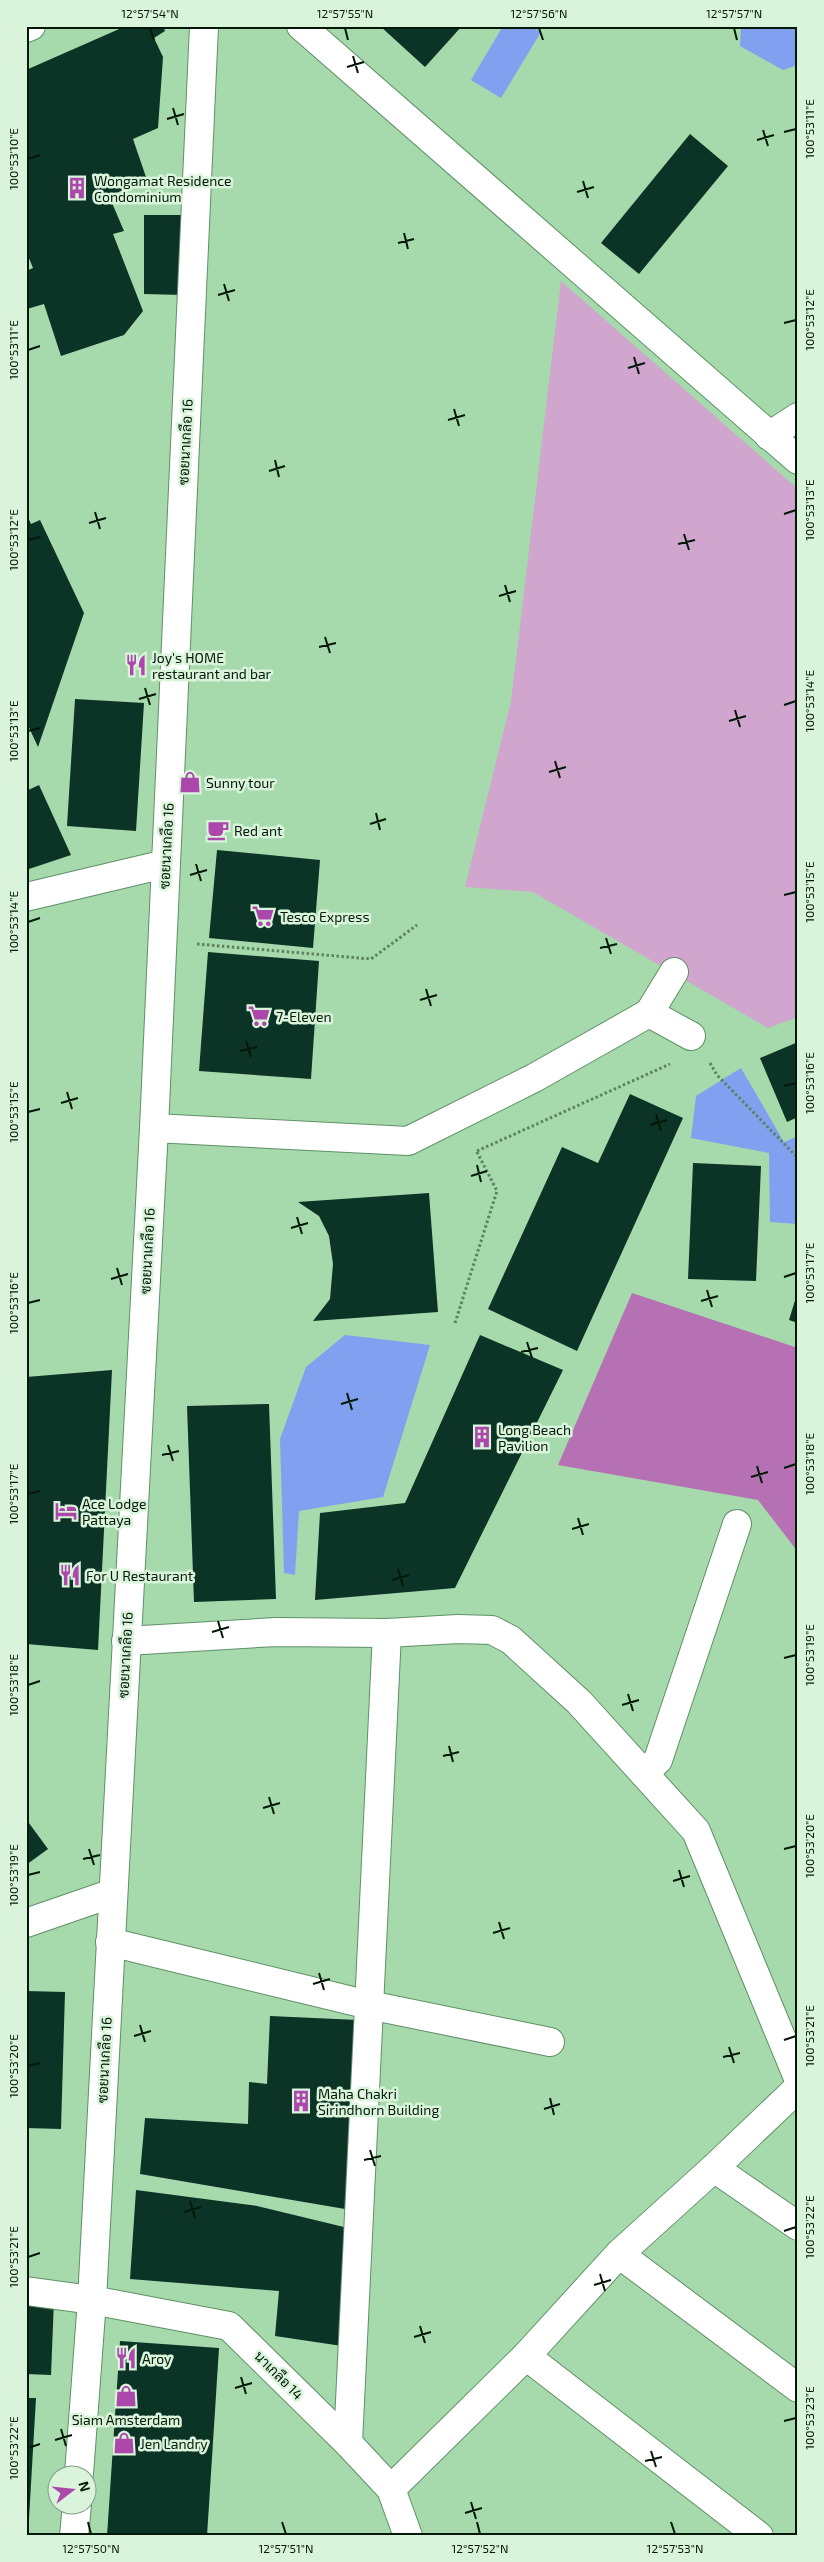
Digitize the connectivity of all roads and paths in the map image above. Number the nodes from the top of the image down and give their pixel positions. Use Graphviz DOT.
graph roads {
  1 [pos="31,26"];
  2 [pos="204,26"];
  3 [pos="301,26"];
  4 [pos="26,28"];
  5 [pos="798,417"];
  6 [pos="769,436"];
  7 [pos="798,460"];
  8 [pos="165,864"];
  9 [pos="26,897"];
  10 [pos="417,925"];
  11 [pos="162,941"];
  12 [pos="674,972"];
  13 [pos="648,1013"];
  14 [pos="691,1036"];
  15 [pos="674,1062"];
  16 [pos="717,1075"];
  17 [pos="459,1116"];
  18 [pos="154,1128"];
  19 [pos="477,1151"];
  20 [pos="798,1158"];
  21 [pos="455,1323"];
  22 [pos="737,1524"];
  23 [pos="387,1633"];
  24 [pos="126,1641"];
  25 [pos="644,1773"];
  26 [pos="112,1893"];
  27 [pos="26,1923"];
  28 [pos="110,1942"];
  29 [pos="369,2005"];
  30 [pos="550,2042"];
  31 [pos="798,2078"];
  32 [pos="798,2088"];
  33 [pos="714,2168"];
  34 [pos="798,2226"];
  35 [pos="619,2254"];
  36 [pos="26,2290"];
  37 [pos="92,2300"];
  38 [pos="526,2356"];
  39 [pos="798,2388"];
  40 [pos="348,2443"];
  41 [pos="80,2464"];
  42 [pos="391,2489"];
  43 [pos="76,2514"];
  44 [pos="74,2536"];
  45 [pos="408,2536"];
  46 [pos="759,2536"];
  1 -- 4 [label="street"];
  2 -- 8 [label="street, ซอยนาเกลือ 16"];
  3 -- 6 [label="street"];
  5 -- 6 [label="street"];
  6 -- 7 [label="street"];
  8 -- 9 [label="street"];
  8 -- 11 [label="street, ซอยนาเกลือ 16"];
  10 -- 11 [label="path"];
  11 -- 18 [label="street, ซอยนาเกลือ 16"];
  12 -- 13 [label="street"];
  13 -- 14 [label="street"];
  13 -- 17 [label="street"];
  15 -- 19 [label="path"];
  16 -- 20 [label="path"];
  17 -- 18 [label="street"];
  17 -- 19 [label="path"];
  18 -- 24 [label="street, ซอยนาเกลือ 16"];
  19 -- 21 [label="path"];
  22 -- 25 [label="street"];
  23 -- 24 [label="street"];
  23 -- 25 [label="street"];
  23 -- 29 [label="street"];
  24 -- 26 [label="street, ซอยนาเกลือ 16"];
  25 -- 31 [label="street"];
  26 -- 27 [label="street"];
  26 -- 28 [label="street, ซอยนาเกลือ 16"];
  28 -- 29 [label="street"];
  28 -- 37 [label="street, ซอยนาเกลือ 16"];
  29 -- 30 [label="street"];
  29 -- 40 [label="street"];
  32 -- 33 [label="street"];
  33 -- 34 [label="street"];
  33 -- 35 [label="street"];
  35 -- 38 [label="street"];
  35 -- 39 [label="street"];
  36 -- 37 [label="street, นาเกลือ 14"];
  37 -- 40 [label="street, นาเกลือ 14"];
  37 -- 41 [label="street, ซอยนาเกลือ 16"];
  38 -- 42 [label="street"];
  38 -- 46 [label="street"];
  40 -- 42 [label="street, นาเกลือ 14"];
  42 -- 45 [label="street, นาเกลือ 14"];
  43 -- 44 [label="street"];
}
